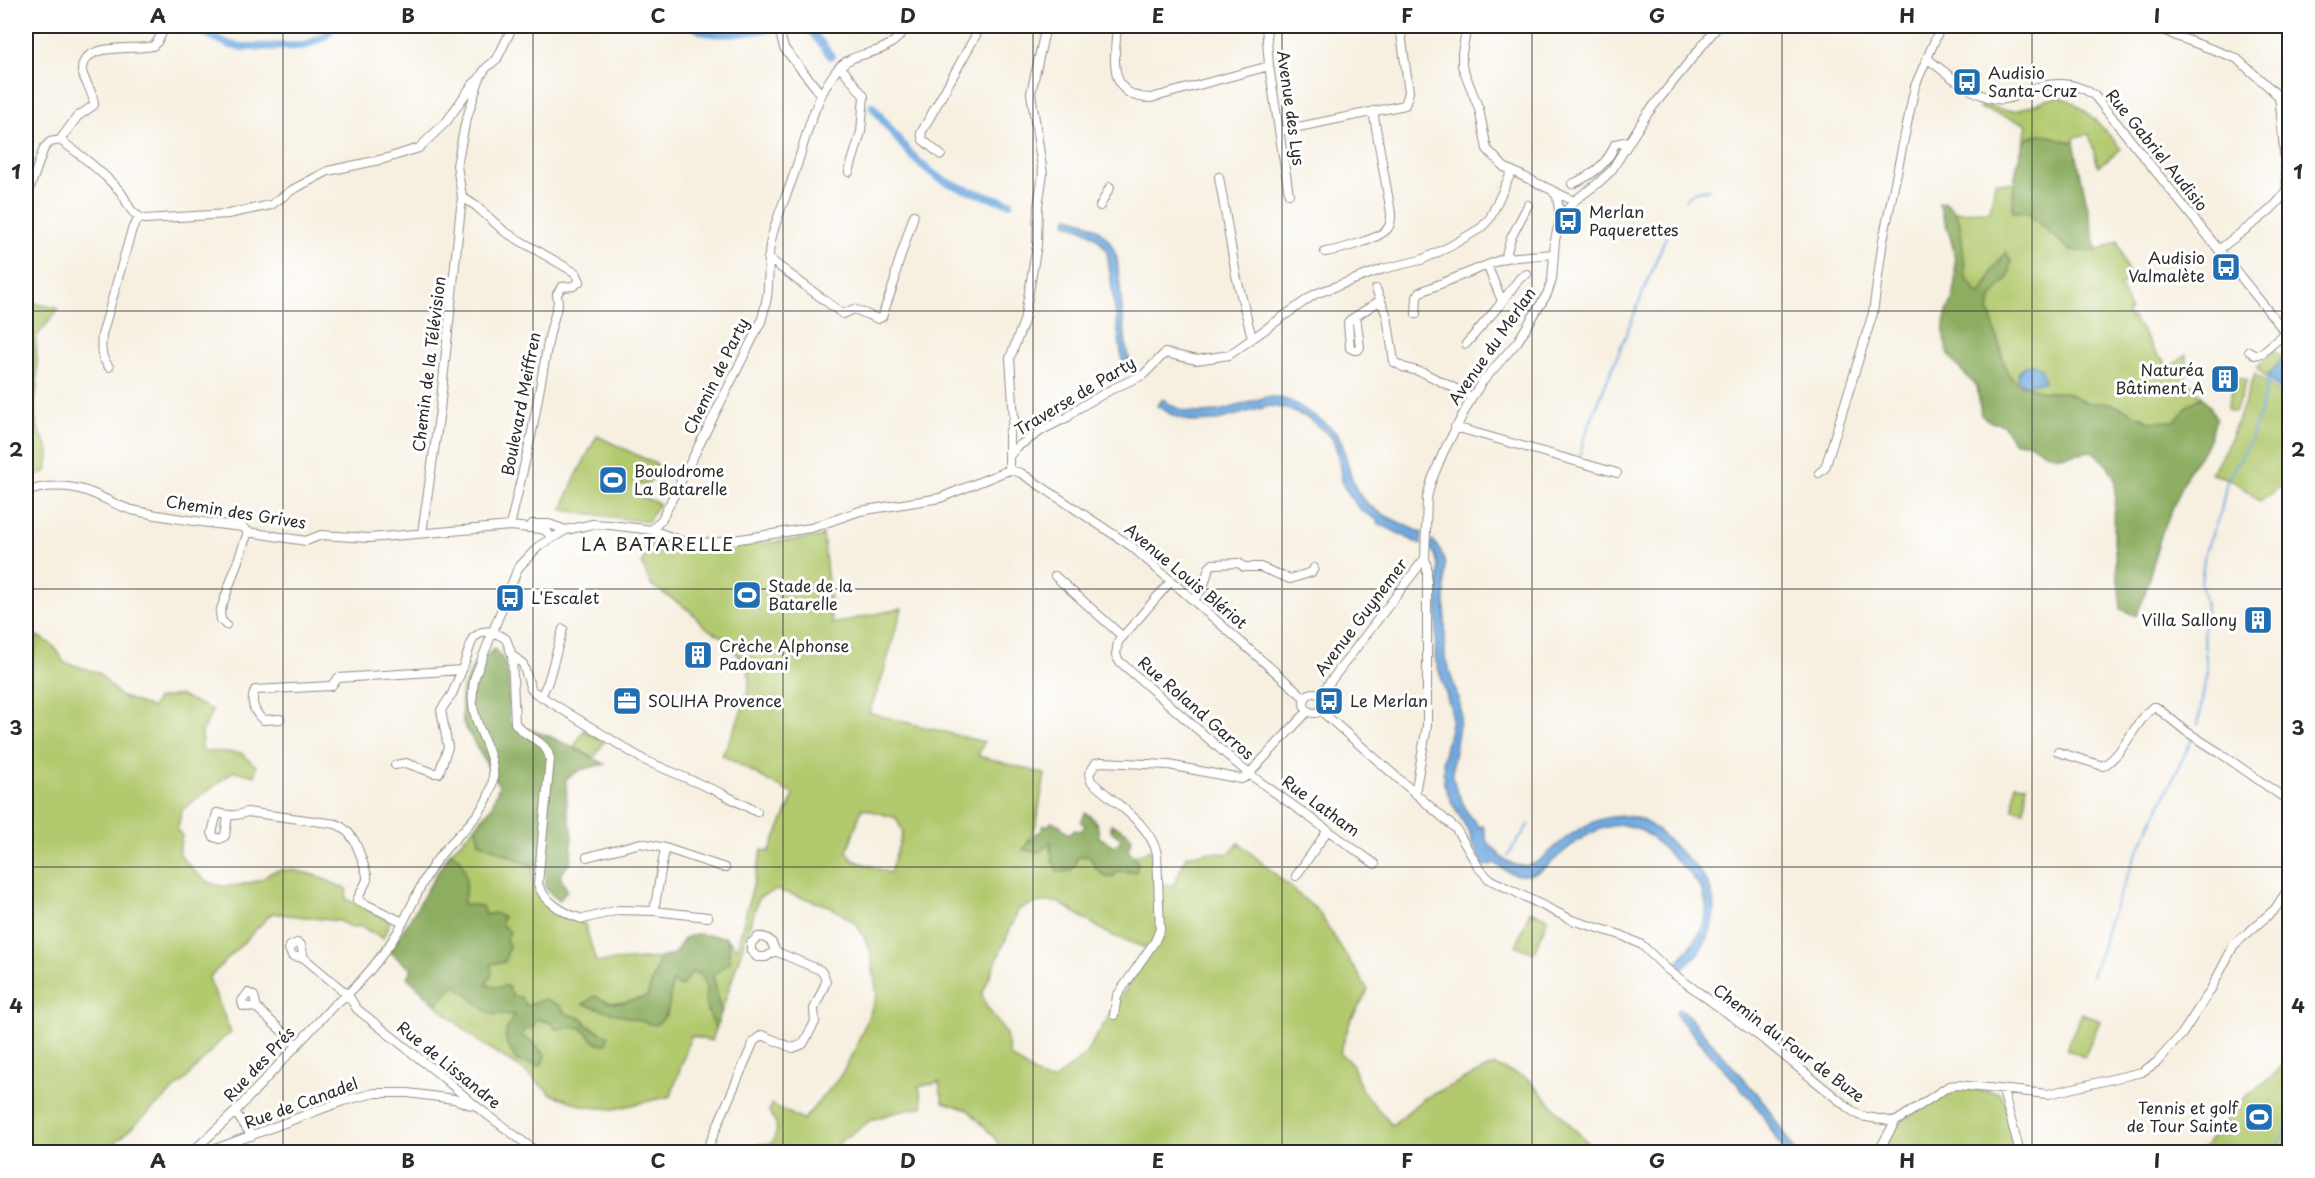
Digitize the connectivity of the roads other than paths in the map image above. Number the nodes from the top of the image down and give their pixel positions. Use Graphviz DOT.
graph roads {
  1 [pos="166,26"];
  2 [pos="513,26"];
  3 [pos="907,26"];
  4 [pos="981,26"];
  5 [pos="1046,26"];
  6 [pos="1117,26"];
  7 [pos="1266,26"];
  8 [pos="1400,26"];
  9 [pos="1467,26"];
  10 [pos="1718,26"];
  11 [pos="1941,26"];
  12 [pos="2157,26"];
  13 [pos="779,28"];
  14 [pos="1928,59"];
  15 [pos="841,66"];
  16 [pos="1269,66"];
  17 [pos="480,77"];
  18 [pos="821,94"];
  19 [pos="1373,111"];
  20 [pos="1279,131"];
  21 [pos="60,140"];
  22 [pos="1629,141"];
  23 [pos="941,155"];
  24 [pos="1508,169"];
  25 [pos="849,172"];
  26 [pos="1218,177"];
  27 [pos="1572,184"];
  28 [pos="1110,187"];
  29 [pos="1553,192"];
  30 [pos="1289,194"];
  31 [pos="462,197"];
  32 [pos="26,199"];
  33 [pos="1574,201"];
  34 [pos="1528,205"];
  35 [pos="1100,206"];
  36 [pos="914,215"];
  37 [pos="140,217"];
  38 [pos="1560,219"];
  39 [pos="2219,250"];
  40 [pos="1325,252"];
  41 [pos="1553,254"];
  42 [pos="768,258"];
  43 [pos="1505,258"];
  44 [pos="1488,265"];
  45 [pos="1527,274"];
  46 [pos="1376,289"];
  47 [pos="1381,300"];
  48 [pos="1502,301"];
  49 [pos="1416,314"];
  50 [pos="1356,316"];
  51 [pos="2288,333"];
  52 [pos="1251,338"];
  53 [pos="1466,344"];
  54 [pos="2249,351"];
  55 [pos="109,367"];
  56 [pos="1472,397"];
  57 [pos="1455,428"];
  58 [pos="1010,455"];
  59 [pos="1009,470"];
  60 [pos="1617,473"];
  61 [pos="1819,473"];
  62 [pos="26,493"];
  63 [pos="515,526"];
  64 [pos="566,530"];
  65 [pos="652,530"];
  66 [pos="248,532"];
  67 [pos="422,533"];
  68 [pos="552,538"];
  69 [pos="1425,554"];
  70 [pos="1314,568"];
  71 [pos="1055,576"];
  72 [pos="1171,581"];
  73 [pos="1194,600"];
  74 [pos="226,625"];
  75 [pos="563,629"];
  76 [pos="492,631"];
  77 [pos="1122,636"];
  78 [pos="512,655"];
  79 [pos="462,670"];
  80 [pos="1320,695"];
  81 [pos="541,696"];
  82 [pos="1305,698"];
  83 [pos="1308,711"];
  84 [pos="1323,712"];
  85 [pos="280,719"];
  86 [pos="2058,752"];
  87 [pos="395,765"];
  88 [pos="1249,774"];
  89 [pos="1415,793"];
  90 [pos="2289,802"];
  91 [pos="757,812"];
  92 [pos="228,815"];
  93 [pos="1328,830"];
  94 [pos="665,848"];
  95 [pos="587,857"];
  96 [pos="1375,864"];
  97 [pos="725,868"];
  98 [pos="1296,876"];
  99 [pos="2289,886"];
  100 [pos="654,910"];
  101 [pos="708,917"];
  102 [pos="403,922"];
  103 [pos="775,951"];
  104 [pos="304,958"];
  105 [pos="348,995"];
  106 [pos="257,1008"];
  107 [pos="1114,1015"];
  108 [pos="297,1046"];
  109 [pos="2003,1091"];
  110 [pos="477,1107"];
  111 [pos="235,1112"];
  112 [pos="1895,1122"];
  113 [pos="252,1136"];
  114 [pos="192,1152"];
  115 [pos="207,1152"];
  116 [pos="537,1152"];
  117 [pos="705,1152"];
  118 [pos="1878,1152"];
  119 [pos="2020,1152"];
  1 -- 21 [label="street"];
  2 -- 17 [label="street"];
  3 -- 15 [label="street"];
  4 -- 23 [label="street"];
  5 -- 58 [label="street"];
  6 -- 16 [label="street"];
  7 -- 16 [label="street, Avenue des Lys"];
  8 -- 19 [label="street"];
  9 -- 24 [label="street"];
  10 -- 22 [label="street, Avenue du Merlan"];
  11 -- 14 [label="street"];
  12 -- 39 [label="street"];
  13 -- 18 [label="street"];
  14 -- 39 [label="street, Rue Gabriel Audisio"];
  14 -- 61 [label="street"];
  15 -- 18 [label="street, Chemin de Party"];
  15 -- 25 [label="street"];
  16 -- 20 [label="street, Avenue des Lys"];
  17 -- 31 [label="street, Chemin de la Télévision"];
  17 -- 37 [label="street"];
  18 -- 42 [label="street, Chemin de Party"];
  19 -- 20 [label="street"];
  19 -- 40 [label="street"];
  20 -- 30 [label="street, Avenue des Lys"];
  21 -- 32 [label="street"];
  21 -- 37 [label="street"];
  22 -- 27 [label="street"];
  22 -- 33 [label="street, Avenue du Merlan"];
  24 -- 29 [label="street"];
  24 -- 52 [label="street, Traverse de Party"];
  26 -- 52 [label="street"];
  28 -- 35 [label="street"];
  29 -- 33 [label="street"];
  29 -- 38 [label="street"];
  31 -- 63 [label="street, Boulevard Meiffren"];
  31 -- 67 [label="street, Chemin de la Télévision"];
  33 -- 38 [label="street, Avenue du Merlan"];
  34 -- 43 [label="street"];
  36 -- 42 [label="street"];
  37 -- 55 [label="street"];
  38 -- 41 [label="street, Avenue du Merlan"];
  39 -- 51 [label="street, Rue Gabriel Audisio"];
  41 -- 43 [label="street"];
  41 -- 56 [label="street, Avenue du Merlan"];
  42 -- 65 [label="street, Chemin de Party"];
  43 -- 44 [label="street"];
  44 -- 48 [label="street"];
  44 -- 49 [label="street"];
  45 -- 48 [label="street"];
  46 -- 47 [label="street"];
  47 -- 50 [label="street"];
  47 -- 56 [label="street"];
  48 -- 53 [label="street"];
  51 -- 54 [label="street"];
  52 -- 58 [label="street, Traverse de Party"];
  56 -- 57 [label="street, Avenue du Merlan"];
  57 -- 60 [label="street"];
  57 -- 69 [label="street, Avenue du Merlan"];
  58 -- 59 [label="street"];
  59 -- 65 [label="street"];
  59 -- 72 [label="street, Avenue Louis Blériot"];
  62 -- 66 [label="street, Chemin des Grives"];
  63 -- 64 [label="street, Chemin des Grives"];
  63 -- 67 [label="street, Chemin des Grives"];
  63 -- 68 [label="street, Chemin des Grives"];
  64 -- 65 [label="street, Chemin des Grives"];
  64 -- 68 [label="street, Chemin des Grives"];
  66 -- 67 [label="street, Chemin des Grives"];
  66 -- 74 [label="street"];
  68 -- 76 [label="street, Rue des Prés"];
  69 -- 80 [label="street, Avenue Guynemer"];
  69 -- 89 [label="street, Avenue du Merlan"];
  70 -- 73 [label="street"];
  71 -- 77 [label="street"];
  72 -- 73 [label="street, Avenue Louis Blériot"];
  72 -- 77 [label="street"];
  73 -- 82 [label="street, Avenue Louis Blériot"];
  75 -- 81 [label="street"];
  76 -- 78 [label="street"];
  76 -- 79 [label="street"];
  76 -- 102 [label="street, Rue des Prés"];
  77 -- 88 [label="street, Rue Roland Garros"];
  78 -- 81 [label="street"];
  78 -- 100 [label="street"];
  79 -- 85 [label="street"];
  79 -- 87 [label="street"];
  80 -- 82 [label="street"];
  80 -- 84 [label="street"];
  81 -- 91 [label="street"];
  82 -- 83 [label="street"];
  83 -- 84 [label="street"];
  83 -- 88 [label="street"];
  84 -- 89 [label="street"];
  86 -- 90 [label="street"];
  88 -- 93 [label="street, Rue Latham"];
  88 -- 107 [label="street"];
  89 -- 112 [label="street, Chemin du Four de Buze"];
  92 -- 102 [label="street"];
  93 -- 96 [label="street, Rue Latham"];
  93 -- 98 [label="street"];
  94 -- 95 [label="street"];
  94 -- 97 [label="street"];
  94 -- 100 [label="street"];
  99 -- 109 [label="street"];
  100 -- 101 [label="street"];
  102 -- 105 [label="street, Rue des Prés"];
  103 -- 117 [label="street"];
  104 -- 105 [label="street, Rue de Lissandre"];
  105 -- 108 [label="street, Rue des Prés"];
  105 -- 110 [label="street, Rue de Lissandre"];
  106 -- 108 [label="street"];
  108 -- 111 [label="street, Rue des Prés"];
  109 -- 112 [label="street"];
  109 -- 119 [label="street"];
  110 -- 113 [label="street, Rue de Canadel"];
  110 -- 116 [label="street, Rue de Lissandre"];
  111 -- 113 [label="street"];
  111 -- 114 [label="street, Rue des Prés"];
  112 -- 118 [label="street"];
  113 -- 115 [label="street, Rue de Canadel"];
}
